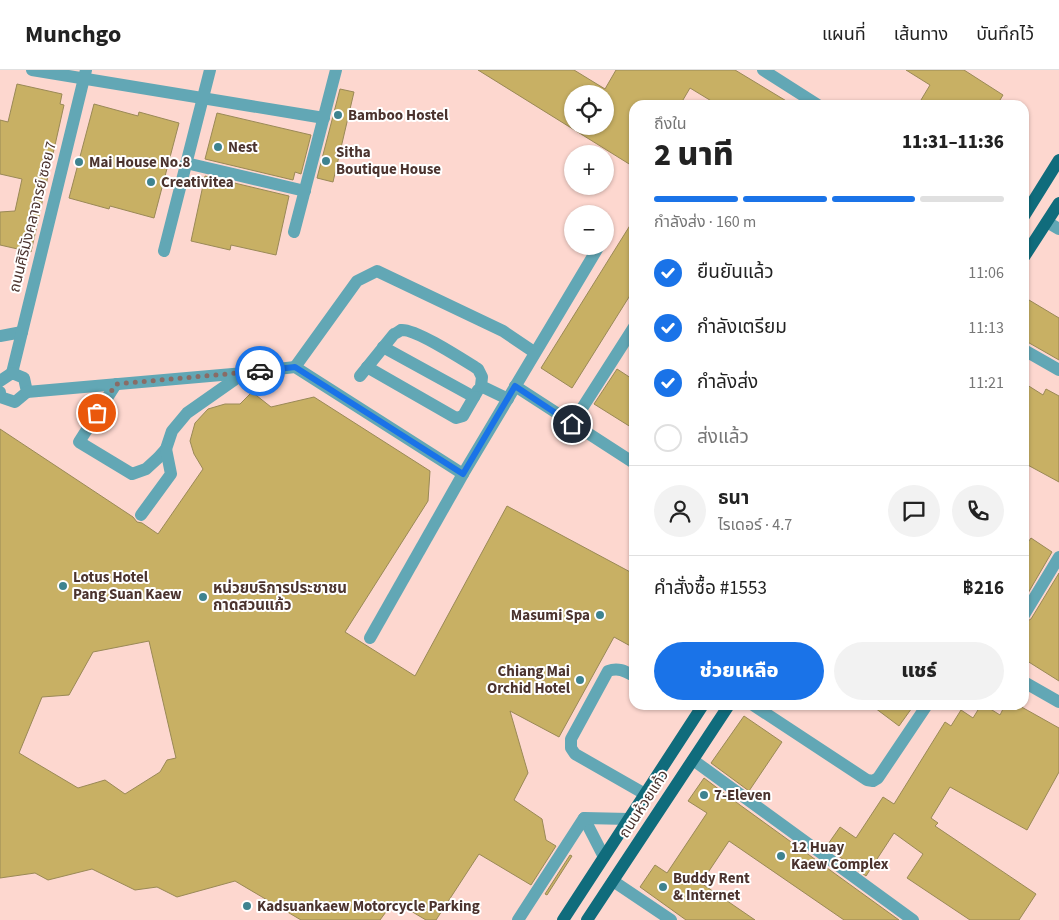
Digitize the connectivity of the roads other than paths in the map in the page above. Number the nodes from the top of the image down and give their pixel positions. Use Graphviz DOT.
graph roads {
  1 [pos="32,70"];
  2 [pos="210,70"];
  3 [pos="336,70"];
  4 [pos="763,70"];
  5 [pos="85,74"];
  6 [pos="203,98"];
  7 [pos="810,100"];
  8 [pos="324,118"];
  9 [pos="1059,160"];
  10 [pos="186,163"];
  11 [pos="305,191"];
  12 [pos="1059,203"];
  13 [pos="1029,208"];
  14 [pos="1047,222"];
  15 [pos="1059,229"];
  16 [pos="294,232"];
  17 [pos="1029,249"];
  18 [pos="164,252"];
  19 [pos="593,255"];
  20 [pos="22,332"];
  21 [pos="629,335"];
  22 [pos="0,336"];
  23 [pos="383,347"];
  24 [pos="534,352"];
  25 [pos="1029,353"];
  26 [pos="295,367"];
  27 [pos="1059,370"];
  28 [pos="12,373"];
  29 [pos="244,373"];
  30 [pos="0,381"];
  31 [pos="116,384"];
  32 [pos="481,386"];
  33 [pos="515,386"];
  34 [pos="0,392"];
  35 [pos="27,392"];
  36 [pos="0,397"];
  37 [pos="474,397"];
  38 [pos="508,399"];
  39 [pos="572,424"];
  40 [pos="166,449"];
  41 [pos="629,460"];
  42 [pos="463,474"];
  43 [pos="141,515"];
  44 [pos="1059,558"];
  45 [pos="1029,607"];
  46 [pos="370,638"];
  47 [pos="629,674"];
  48 [pos="1029,685"];
  49 [pos="1059,702"];
  50 [pos="700,710"];
  51 [pos="726,710"];
  52 [pos="761,710"];
  53 [pos="924,710"];
  54 [pos="693,760"];
  55 [pos="645,794"];
  56 [pos="584,818"];
  57 [pos="629,819"];
  58 [pos="604,857"];
  59 [pos="613,881"];
  60 [pos="518,920"];
  61 [pos="563,920"];
  62 [pos="587,920"];
  63 [pos="671,920"];
  64 [pos="913,920"];
  1 -- 5 [label="street"];
  2 -- 6 [label="street"];
  3 -- 8 [label="street"];
  4 -- 7 [label="street"];
  5 -- 6 [label="street"];
  5 -- 20 [label="street, ถนนศิริมังคลาจารย์ ซอย 7"];
  6 -- 8 [label="street"];
  6 -- 10 [label="street"];
  8 -- 11 [label="street"];
  9 -- 13 [label="main road"];
  10 -- 11 [label="street"];
  10 -- 18 [label="street"];
  11 -- 16 [label="street"];
  12 -- 14 [label="main road"];
  14 -- 15 [label="street"];
  14 -- 17 [label="main road"];
  19 -- 24 [label="street"];
  20 -- 22 [label="street"];
  20 -- 28 [label="street, ถนนศิริมังคลาจารย์ ซอย 7"];
  21 -- 39 [label="street"];
  23 -- 32 [label="street"];
  23 -- 37 [label="street"];
  23 -- 37 [label="street"];
  24 -- 26 [label="street"];
  24 -- 33 [label="street"];
  25 -- 27 [label="street"];
  26 -- 29 [label="street"];
  26 -- 42 [label="street"];
  28 -- 30 [label="street"];
  28 -- 35 [label="street"];
  29 -- 31 [label="street"];
  29 -- 40 [label="street"];
  31 -- 35 [label="street"];
  31 -- 40 [label="street"];
  32 -- 37 [label="street"];
  32 -- 38 [label="street"];
  33 -- 38 [label="street"];
  33 -- 39 [label="street"];
  34 -- 36 [label="street"];
  35 -- 36 [label="street"];
  38 -- 42 [label="street"];
  39 -- 41 [label="street"];
  40 -- 43 [label="street"];
  42 -- 46 [label="street"];
  44 -- 45 [label="street"];
  47 -- 55 [label="street"];
  48 -- 49 [label="street"];
  50 -- 55 [label="main road, ถนนห้วยแก้ว"];
  51 -- 54 [label="main road, ถนนห้วยแก้ว"];
  52 -- 53 [label="street"];
  54 -- 59 [label="main road, ถนนห้วยแก้ว"];
  54 -- 64 [label="street"];
  55 -- 57 [label="main road, ถนนห้วยแก้ว"];
  56 -- 57 [label="street"];
  56 -- 58 [label="street"];
  56 -- 60 [label="street"];
  57 -- 58 [label="main road, ถนนห้วยแก้ว"];
  58 -- 61 [label="main road, ถนนห้วยแก้ว"];
  59 -- 62 [label="main road, ถนนห้วยแก้ว"];
  59 -- 63 [label="street"];
}
